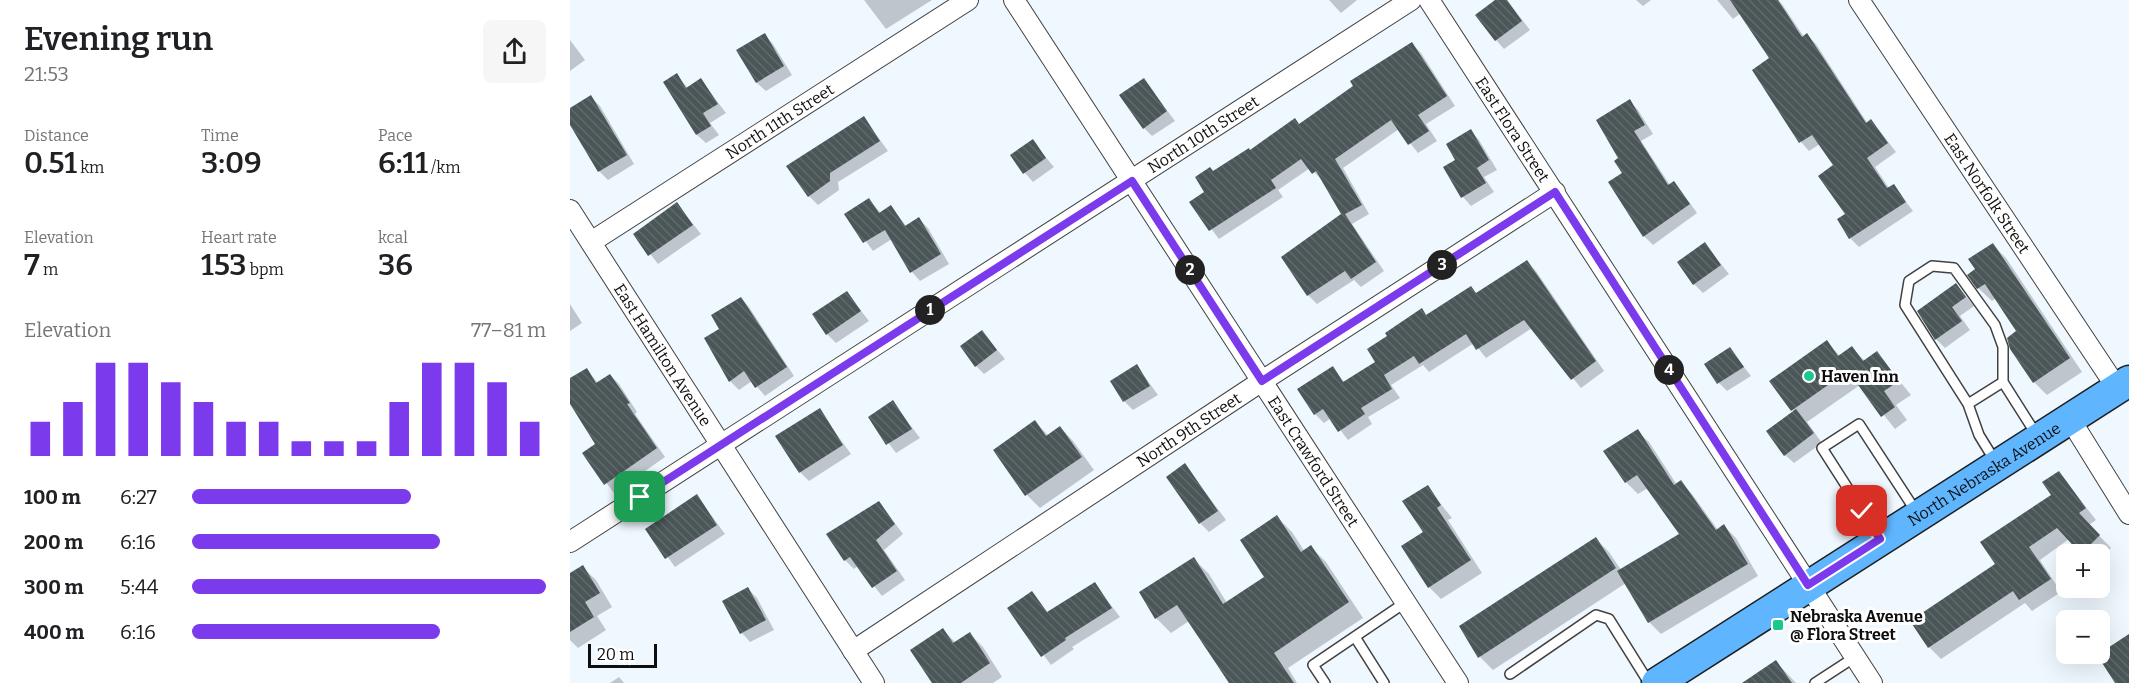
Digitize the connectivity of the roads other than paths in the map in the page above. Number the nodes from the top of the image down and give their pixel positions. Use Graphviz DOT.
graph roads {
  1 [pos="968,0"];
  2 [pos="1014,0"];
  3 [pos="1411,0"];
  4 [pos="1429,0"];
  5 [pos="1859,0"];
  6 [pos="1132,181"];
  7 [pos="1555,192"];
  8 [pos="570,210"];
  9 [pos="591,242"];
  10 [pos="1262,381"];
  11 [pos="2003,382"];
  12 [pos="2123,384"];
  13 [pos="1968,404"];
  14 [pos="2070,419"];
  15 [pos="2039,439"];
  16 [pos="720,445"];
  17 [pos="1997,464"];
  18 [pos="2129,514"];
  19 [pos="1919,515"];
  20 [pos="1880,539"];
  21 [pos="570,542"];
  22 [pos="1808,585"];
  23 [pos="1406,602"];
  24 [pos="1354,637"];
  25 [pos="853,651"];
  26 [pos="1855,657"];
  27 [pos="1510,674"];
  28 [pos="874,683"];
  29 [pos="1325,683"];
  30 [pos="1384,683"];
  31 [pos="1458,683"];
  32 [pos="1649,683"];
  33 [pos="1657,683"];
  34 [pos="1815,683"];
  35 [pos="1872,683"];
  1 -- 9 [label="street, North 11th Street"];
  2 -- 6 [label="street, East Crawford Street"];
  3 -- 6 [label="street, North 10th Street"];
  4 -- 7 [label="street, East Flora Street"];
  5 -- 12 [label="street, East Norfolk Street"];
  6 -- 10 [label="street, East Crawford Street"];
  6 -- 16 [label="street, North 10th Street"];
  7 -- 10 [label="street, North 9th Street"];
  7 -- 22 [label="street, East Flora Street"];
  8 -- 9 [label="street, East Hamilton Avenue"];
  9 -- 16 [label="street, East Hamilton Avenue"];
  10 -- 23 [label="street, East Crawford Street"];
  10 -- 25 [label="street, North 9th Street"];
  11 -- 13 [label="lane"];
  11 -- 13 [label="lane"];
  11 -- 15 [label="lane"];
  12 -- 14 [label="main road, North Nebraska Avenue"];
  13 -- 17 [label="lane"];
  14 -- 15 [label="main road, North Nebraska Avenue"];
  14 -- 18 [label="street"];
  15 -- 17 [label="main road, North Nebraska Avenue"];
  16 -- 21 [label="street, North 10th Street"];
  16 -- 25 [label="street, East Hamilton Avenue"];
  17 -- 19 [label="main road, North Nebraska Avenue"];
  19 -- 20 [label="main road, North Nebraska Avenue"];
  19 -- 20 [label="lane"];
  20 -- 22 [label="main road, North Nebraska Avenue"];
  22 -- 26 [label="street, East Flora Street"];
  22 -- 33 [label="main road, North Nebraska Avenue"];
  23 -- 24 [label="lane"];
  23 -- 31 [label="street, East Crawford Street"];
  24 -- 29 [label="lane"];
  24 -- 30 [label="lane"];
  25 -- 28 [label="street, East Hamilton Avenue"];
  26 -- 34 [label="lane"];
  26 -- 35 [label="street, East Flora Street"];
  27 -- 32 [label="lane"];
}
